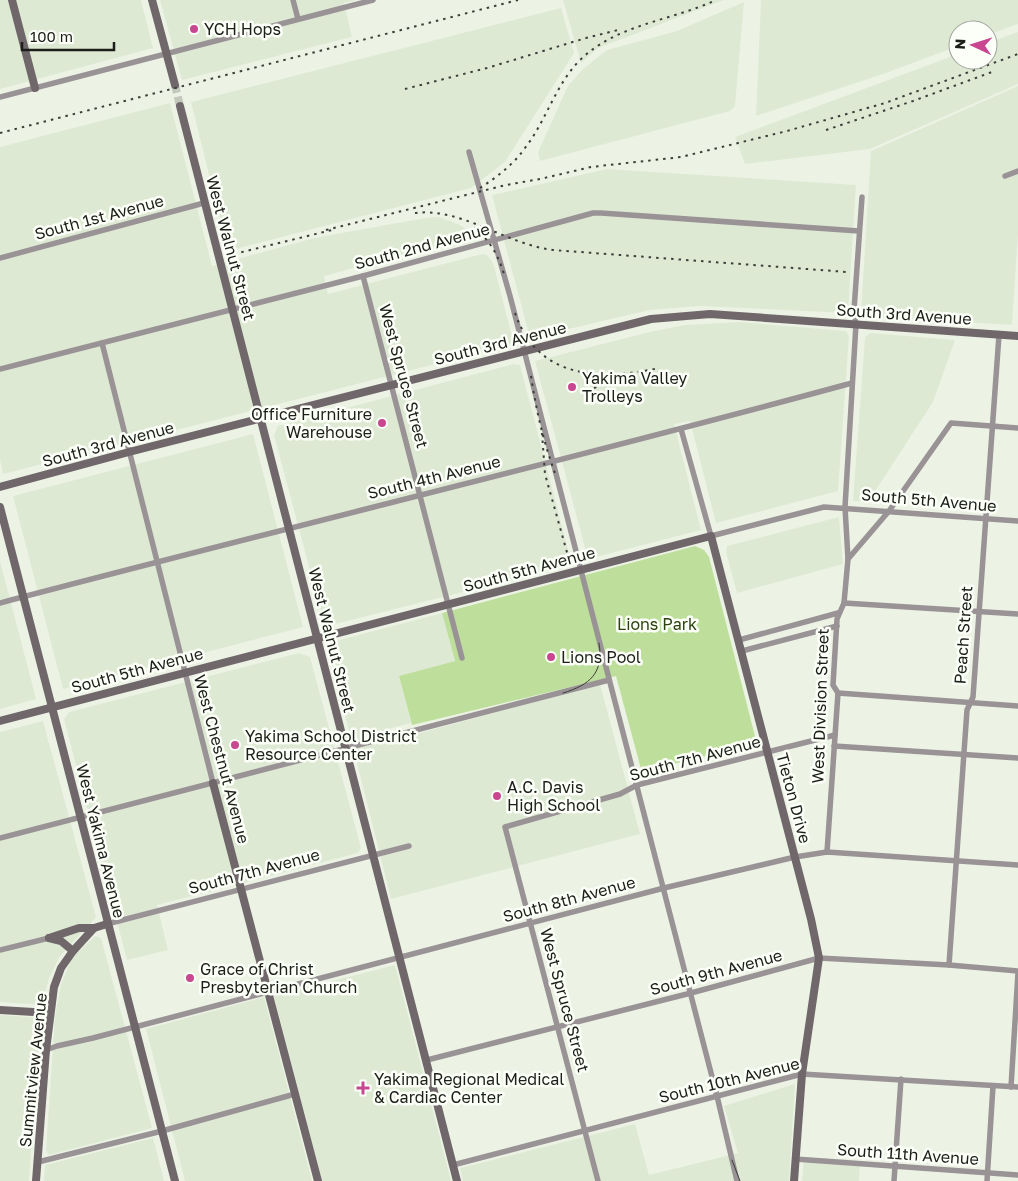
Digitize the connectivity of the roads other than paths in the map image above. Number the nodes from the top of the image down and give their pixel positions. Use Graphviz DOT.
graph roads {
  1 [pos="12,0"];
  2 [pos="152,0"];
  3 [pos="293,0"];
  4 [pos="373,0"];
  5 [pos="298,19"];
  6 [pos="167,55"];
  7 [pos="175,85"];
  8 [pos="35,88"];
  9 [pos="0,97"];
  10 [pos="180,106"];
  11 [pos="469,152"];
  12 [pos="1018,171"];
  13 [pos="1005,176"];
  14 [pos="862,197"];
  15 [pos="204,203"];
  16 [pos="858,231"];
  17 [pos="495,240"];
  18 [pos="0,258"];
  19 [pos="363,276"];
  20 [pos="233,309"];
  21 [pos="856,324"];
  22 [pos="999,335"];
  23 [pos="1018,336"];
  24 [pos="102,343"];
  25 [pos="524,351"];
  26 [pos="0,369"];
  27 [pos="852,383"];
  28 [pos="392,386"];
  29 [pos="260,420"];
  30 [pos="992,426"];
  31 [pos="1018,428"];
  32 [pos="681,429"];
  33 [pos="129,452"];
  34 [pos="552,460"];
  35 [pos="0,487"];
  36 [pos="421,494"];
  37 [pos="0,507"];
  38 [pos="845,507"];
  39 [pos="889,511"];
  40 [pos="985,519"];
  41 [pos="1018,521"];
  42 [pos="289,528"];
  43 [pos="711,536"];
  44 [pos="848,559"];
  45 [pos="157,564"];
  46 [pos="581,570"];
  47 [pos="24,597"];
  48 [pos="844,602"];
  49 [pos="0,603"];
  50 [pos="448,604"];
  51 [pos="979,612"];
  52 [pos="838,613"];
  53 [pos="1018,614"];
  54 [pos="837,626"];
  55 [pos="318,638"];
  56 [pos="739,640"];
  57 [pos="742,651"];
  58 [pos="462,658"];
  59 [pos="185,672"];
  60 [pos="609,680"];
  61 [pos="838,693"];
  62 [pos="969,703"];
  63 [pos="1018,706"];
  64 [pos="53,707"];
  65 [pos="0,721"];
  66 [pos="835,735"];
  67 [pos="834,746"];
  68 [pos="345,749"];
  69 [pos="768,752"];
  70 [pos="963,754"];
  71 [pos="1018,758"];
  72 [pos="213,784"];
  73 [pos="637,785"];
  74 [pos="81,817"];
  75 [pos="506,827"];
  76 [pos="0,838"];
  77 [pos="409,846"];
  78 [pos="827,852"];
  79 [pos="373,854"];
  80 [pos="795,857"];
  81 [pos="957,861"];
  82 [pos="1018,865"];
  83 [pos="242,888"];
  84 [pos="664,888"];
  85 [pos="531,923"];
  86 [pos="107,924"];
  87 [pos="94,928"];
  88 [pos="49,938"];
  89 [pos="0,950"];
  90 [pos="73,951"];
  91 [pos="400,958"];
  92 [pos="819,958"];
  93 [pos="948,965"];
  94 [pos="1018,972"];
  95 [pos="268,992"];
  96 [pos="691,993"];
  97 [pos="0,1010"];
  98 [pos="50,1013"];
  99 [pos="135,1027"];
  100 [pos="558,1027"];
  101 [pos="46,1050"];
  102 [pos="427,1060"];
  103 [pos="802,1074"];
  104 [pos="901,1079"];
  105 [pos="994,1086"];
  106 [pos="1011,1087"];
  107 [pos="1018,1087"];
  108 [pos="295,1094"];
  109 [pos="717,1096"];
  110 [pos="162,1131"];
  111 [pos="585,1131"];
  112 [pos="795,1160"];
  113 [pos="38,1162"];
  114 [pos="453,1165"];
  115 [pos="896,1166"];
  116 [pos="987,1173"];
  117 [pos="1018,1175"];
  118 [pos="36,1181"];
  119 [pos="175,1181"];
  120 [pos="318,1181"];
  121 [pos="457,1181"];
  122 [pos="598,1181"];
  123 [pos="737,1181"];
  124 [pos="794,1181"];
  125 [pos="894,1181"];
  126 [pos="987,1181"];
  1 -- 8 [label="street"];
  2 -- 6 [label="street"];
  3 -- 5 [label="street"];
  4 -- 5 [label="street"];
  5 -- 6 [label="street"];
  6 -- 7 [label="street"];
  6 -- 8 [label="street"];
  8 -- 9 [label="street"];
  10 -- 15 [label="street, West Walnut Street"];
  11 -- 17 [label="street"];
  12 -- 13 [label="street"];
  14 -- 16 [label="street, West Division Street"];
  15 -- 18 [label="street, South 1st Avenue"];
  15 -- 20 [label="street, West Walnut Street"];
  16 -- 17 [label="street, South 2nd Avenue"];
  16 -- 21 [label="street, West Division Street"];
  17 -- 19 [label="street, South 2nd Avenue"];
  17 -- 25 [label="street"];
  19 -- 20 [label="street, South 2nd Avenue"];
  19 -- 28 [label="street, West Spruce Street"];
  20 -- 24 [label="street, South 2nd Avenue"];
  20 -- 29 [label="street, West Walnut Street"];
  21 -- 22 [label="street, South 3rd Avenue"];
  21 -- 25 [label="street, South 3rd Avenue"];
  21 -- 27 [label="street, West Division Street"];
  22 -- 23 [label="street, South 3rd Avenue"];
  22 -- 30 [label="street, Peach Street"];
  24 -- 26 [label="street, South 2nd Avenue"];
  24 -- 33 [label="street, West Chestnut Avenue"];
  25 -- 28 [label="street, South 3rd Avenue"];
  25 -- 34 [label="street"];
  27 -- 32 [label="street, South 4th Avenue"];
  27 -- 38 [label="street, West Division Street"];
  28 -- 29 [label="street, South 3rd Avenue"];
  28 -- 36 [label="street, West Spruce Street"];
  29 -- 33 [label="street, South 3rd Avenue"];
  29 -- 42 [label="street, West Walnut Street"];
  30 -- 31 [label="street"];
  30 -- 39 [label="street"];
  30 -- 40 [label="street, Peach Street"];
  32 -- 34 [label="street, South 4th Avenue"];
  32 -- 43 [label="street, Tieton Drive"];
  33 -- 35 [label="street, South 3rd Avenue"];
  33 -- 45 [label="street, West Chestnut Avenue"];
  34 -- 36 [label="street, South 4th Avenue"];
  34 -- 46 [label="street"];
  36 -- 42 [label="street, South 4th Avenue"];
  36 -- 50 [label="street, West Spruce Street"];
  37 -- 47 [label="street, West Yakima Avenue"];
  38 -- 39 [label="street, South 5th Avenue"];
  38 -- 43 [label="street, South 5th Avenue"];
  38 -- 44 [label="street, West Division Street"];
  39 -- 40 [label="street, South 5th Avenue"];
  39 -- 44 [label="street"];
  40 -- 41 [label="street, South 5th Avenue"];
  40 -- 51 [label="street, Peach Street"];
  42 -- 45 [label="street, South 4th Avenue"];
  42 -- 55 [label="street, West Walnut Street"];
  43 -- 46 [label="street, South 5th Avenue"];
  43 -- 56 [label="street, Tieton Drive"];
  44 -- 48 [label="street, West Division Street"];
  45 -- 47 [label="street, South 4th Avenue"];
  45 -- 59 [label="street, West Chestnut Avenue"];
  46 -- 50 [label="street, South 5th Avenue"];
  46 -- 60 [label="street"];
  47 -- 49 [label="street, South 4th Avenue"];
  47 -- 64 [label="street, West Yakima Avenue"];
  48 -- 51 [label="street"];
  48 -- 52 [label="street, West Division Street"];
  50 -- 55 [label="street, South 5th Avenue"];
  50 -- 58 [label="street, West Spruce Street"];
  51 -- 53 [label="street"];
  51 -- 62 [label="street, Peach Street"];
  52 -- 54 [label="street, West Division Street"];
  52 -- 56 [label="street"];
  54 -- 57 [label="street"];
  54 -- 61 [label="street, West Division Street"];
  55 -- 59 [label="street, South 5th Avenue"];
  55 -- 68 [label="street, West Walnut Street"];
  56 -- 57 [label="street, Tieton Drive"];
  57 -- 69 [label="street, Tieton Drive"];
  59 -- 64 [label="street, South 5th Avenue"];
  59 -- 72 [label="street, West Chestnut Avenue"];
  60 -- 68 [label="street"];
  60 -- 73 [label="street"];
  61 -- 62 [label="street"];
  61 -- 66 [label="street, West Division Street"];
  62 -- 63 [label="street"];
  62 -- 70 [label="street, Peach Street"];
  64 -- 65 [label="street, South 5th Avenue"];
  64 -- 74 [label="street, West Yakima Avenue"];
  66 -- 67 [label="street, West Division Street"];
  66 -- 69 [label="street, South 7th Avenue"];
  67 -- 70 [label="street"];
  67 -- 78 [label="street, West Division Street"];
  68 -- 72 [label="street"];
  68 -- 79 [label="street, West Walnut Street"];
  69 -- 73 [label="street, South 7th Avenue"];
  69 -- 80 [label="street, Tieton Drive"];
  70 -- 71 [label="street"];
  70 -- 81 [label="street, Peach Street"];
  72 -- 74 [label="street"];
  72 -- 83 [label="street, West Chestnut Avenue"];
  73 -- 75 [label="street, South 7th Avenue"];
  73 -- 84 [label="street"];
  74 -- 76 [label="street"];
  74 -- 86 [label="street, West Yakima Avenue"];
  75 -- 85 [label="street, West Spruce Street"];
  77 -- 79 [label="street, South 7th Avenue"];
  78 -- 80 [label="street, South 8th Avenue"];
  78 -- 81 [label="street, South 8th Avenue"];
  79 -- 83 [label="street, South 7th Avenue"];
  79 -- 91 [label="street, West Walnut Street"];
  80 -- 84 [label="street, South 8th Avenue"];
  80 -- 92 [label="street, Tieton Drive"];
  81 -- 82 [label="street, South 8th Avenue"];
  81 -- 93 [label="street, Peach Street"];
  83 -- 86 [label="street, South 7th Avenue"];
  83 -- 95 [label="street, West Chestnut Avenue"];
  84 -- 85 [label="street, South 8th Avenue"];
  84 -- 96 [label="street"];
  85 -- 91 [label="street, South 8th Avenue"];
  85 -- 100 [label="street, West Spruce Street"];
  86 -- 87 [label="street"];
  86 -- 99 [label="street, West Yakima Avenue"];
  87 -- 88 [label="street"];
  87 -- 90 [label="street, Summitview Avenue"];
  88 -- 89 [label="street"];
  88 -- 90 [label="street"];
  90 -- 98 [label="street, Summitview Avenue"];
  91 -- 95 [label="street, South 8th Avenue"];
  91 -- 102 [label="street, West Walnut Street"];
  92 -- 93 [label="street, South 9th Avenue"];
  92 -- 96 [label="street, South 9th Avenue"];
  92 -- 103 [label="street, Tieton Drive"];
  93 -- 94 [label="street, South 9th Avenue"];
  94 -- 106 [label="street"];
  95 -- 99 [label="street, South 8th Avenue"];
  95 -- 108 [label="street, West Chestnut Avenue"];
  96 -- 100 [label="street, South 9th Avenue"];
  96 -- 109 [label="street"];
  97 -- 98 [label="street"];
  98 -- 101 [label="street, Summitview Avenue"];
  99 -- 101 [label="street, South 8th Avenue"];
  99 -- 110 [label="street, West Yakima Avenue"];
  100 -- 102 [label="street, South 9th Avenue"];
  100 -- 111 [label="street, West Spruce Street"];
  101 -- 113 [label="street, Summitview Avenue"];
  102 -- 114 [label="street, West Walnut Street"];
  103 -- 104 [label="street, South 10th Avenue"];
  103 -- 109 [label="street, South 10th Avenue"];
  103 -- 112 [label="street, Tieton Drive"];
  104 -- 105 [label="street, South 10th Avenue"];
  104 -- 115 [label="street"];
  105 -- 106 [label="street, South 10th Avenue"];
  105 -- 116 [label="street"];
  106 -- 107 [label="street, South 10th Avenue"];
  108 -- 110 [label="street"];
  108 -- 120 [label="street, West Chestnut Avenue"];
  109 -- 111 [label="street, South 10th Avenue"];
  109 -- 123 [label="street"];
  110 -- 113 [label="street"];
  110 -- 119 [label="street, West Yakima Avenue"];
  111 -- 114 [label="street, South 10th Avenue"];
  111 -- 122 [label="street, West Spruce Street"];
  112 -- 115 [label="street, South 11th Avenue"];
  112 -- 124 [label="street, Tieton Drive"];
  113 -- 118 [label="street, Summitview Avenue"];
  114 -- 121 [label="street, West Walnut Street"];
  115 -- 116 [label="street, South 11th Avenue"];
  115 -- 125 [label="street"];
  116 -- 117 [label="street, South 11th Avenue"];
  116 -- 126 [label="street"];
}
